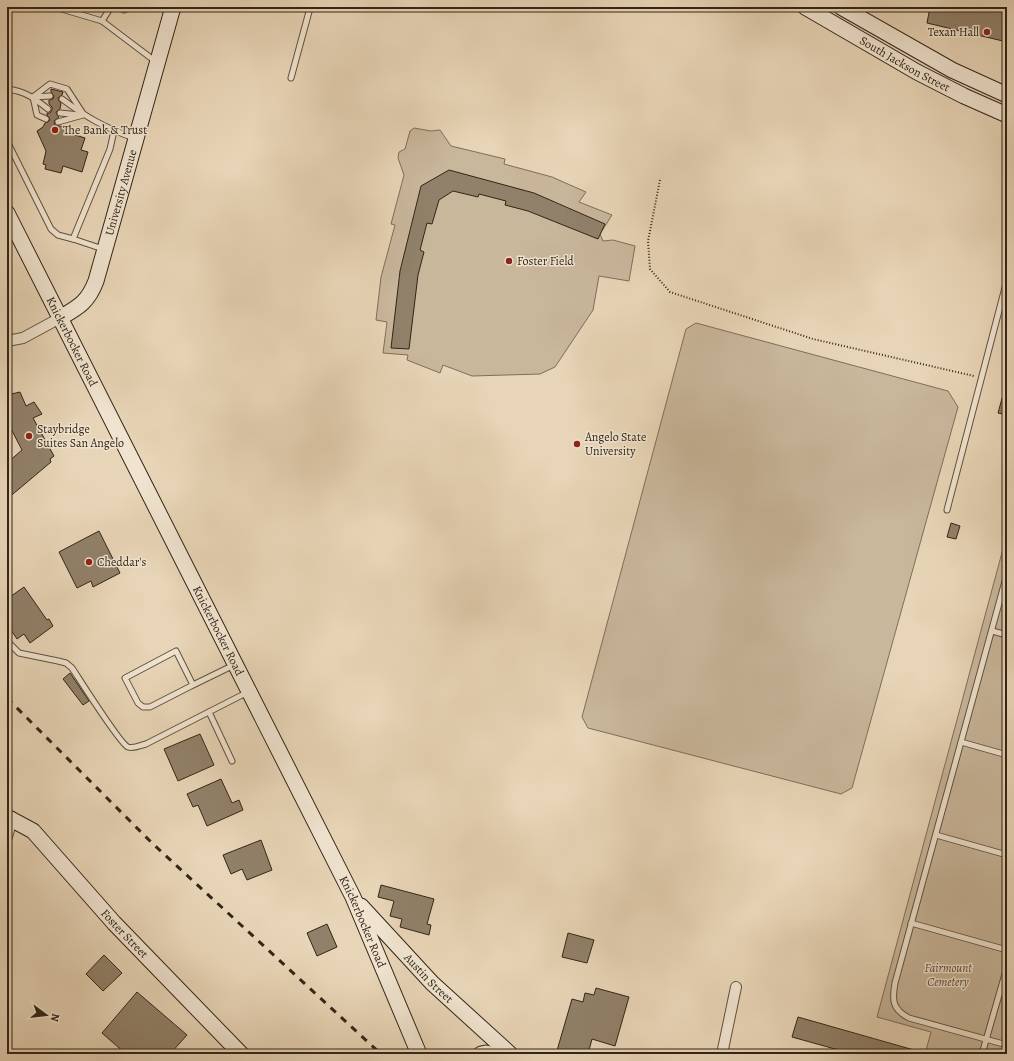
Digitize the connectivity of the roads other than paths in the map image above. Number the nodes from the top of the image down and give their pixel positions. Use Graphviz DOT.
graph roads {
  1 [pos="55,7"];
  2 [pos="111,7"];
  3 [pos="119,7"];
  4 [pos="130,7"];
  5 [pos="173,7"];
  6 [pos="308,7"];
  7 [pos="805,7"];
  8 [pos="841,7"];
  9 [pos="102,21"];
  10 [pos="157,62"];
  11 [pos="291,78"];
  12 [pos="7,89"];
  13 [pos="1007,95"];
  14 [pos="50,96"];
  15 [pos="33,97"];
  16 [pos="62,98"];
  17 [pos="48,109"];
  18 [pos="60,113"];
  19 [pos="83,115"];
  20 [pos="1007,115"];
  21 [pos="46,119"];
  22 [pos="58,122"];
  23 [pos="114,131"];
  24 [pos="136,139"];
  25 [pos="7,141"];
  26 [pos="7,213"];
  27 [pos="73,239"];
  28 [pos="105,250"];
  29 [pos="1007,280"];
  30 [pos="60,318"];
  31 [pos="7,341"];
  32 [pos="947,510"];
  33 [pos="1007,574"];
  34 [pos="992,631"];
  35 [pos="1007,635"];
  36 [pos="7,641"];
  37 [pos="235,665"];
  38 [pos="194,685"];
  39 [pos="249,692"];
  40 [pos="209,712"];
  41 [pos="961,742"];
  42 [pos="1007,755"];
  43 [pos="232,761"];
  44 [pos="10,818"];
  45 [pos="936,835"];
  46 [pos="7,837"];
  47 [pos="1007,855"];
  48 [pos="353,897"];
  49 [pos="911,924"];
  50 [pos="1007,950"];
  51 [pos="1007,967"];
  52 [pos="736,987"];
  53 [pos="986,1040"];
  54 [pos="1007,1046"];
  55 [pos="242,1054"];
  56 [pos="419,1054"];
  57 [pos="481,1054"];
  58 [pos="491,1054"];
  59 [pos="510,1054"];
  60 [pos="722,1054"];
  61 [pos="982,1054"];
  1 -- 9 [label="lane"];
  2 -- 9 [label="lane"];
  3 -- 4 [label="lane"];
  5 -- 10 [label="street, University Avenue"];
  6 -- 11 [label="lane"];
  7 -- 20 [label="street, South Jackson Street"];
  8 -- 13 [label="street, South Jackson Street"];
  9 -- 10 [label="lane"];
  10 -- 24 [label="street, University Avenue"];
  12 -- 15 [label="lane"];
  14 -- 15 [label="lane"];
  15 -- 17 [label="lane"];
  15 -- 19 [label="lane"];
  15 -- 21 [label="lane"];
  16 -- 19 [label="lane"];
  18 -- 19 [label="lane"];
  19 -- 22 [label="lane"];
  19 -- 23 [label="lane"];
  23 -- 24 [label="lane"];
  23 -- 27 [label="lane"];
  24 -- 28 [label="street, University Avenue"];
  25 -- 27 [label="lane"];
  26 -- 30 [label="street, Knickerbocker Road"];
  27 -- 28 [label="lane"];
  28 -- 30 [label="street, University Avenue"];
  29 -- 32 [label="lane"];
  30 -- 31 [label="street"];
  30 -- 37 [label="street, Knickerbocker Road"];
  33 -- 34 [label="lane"];
  34 -- 35 [label="lane"];
  34 -- 41 [label="lane"];
  36 -- 40 [label="lane"];
  37 -- 38 [label="lane"];
  37 -- 39 [label="street, Knickerbocker Road"];
  38 -- 38 [label="lane"];
  39 -- 40 [label="lane"];
  39 -- 48 [label="street, Knickerbocker Road"];
  40 -- 43 [label="lane"];
  41 -- 42 [label="lane"];
  41 -- 45 [label="lane"];
  44 -- 46 [label="street"];
  44 -- 55 [label="street, Foster Street"];
  45 -- 47 [label="lane"];
  45 -- 49 [label="lane"];
  48 -- 56 [label="street, Knickerbocker Road"];
  48 -- 59 [label="street, Austin Street"];
  49 -- 50 [label="lane"];
  49 -- 53 [label="lane"];
  51 -- 53 [label="lane"];
  52 -- 60 [label="street"];
  53 -- 54 [label="lane"];
  53 -- 61 [label="lane"];
  57 -- 58 [label="street"];
}
